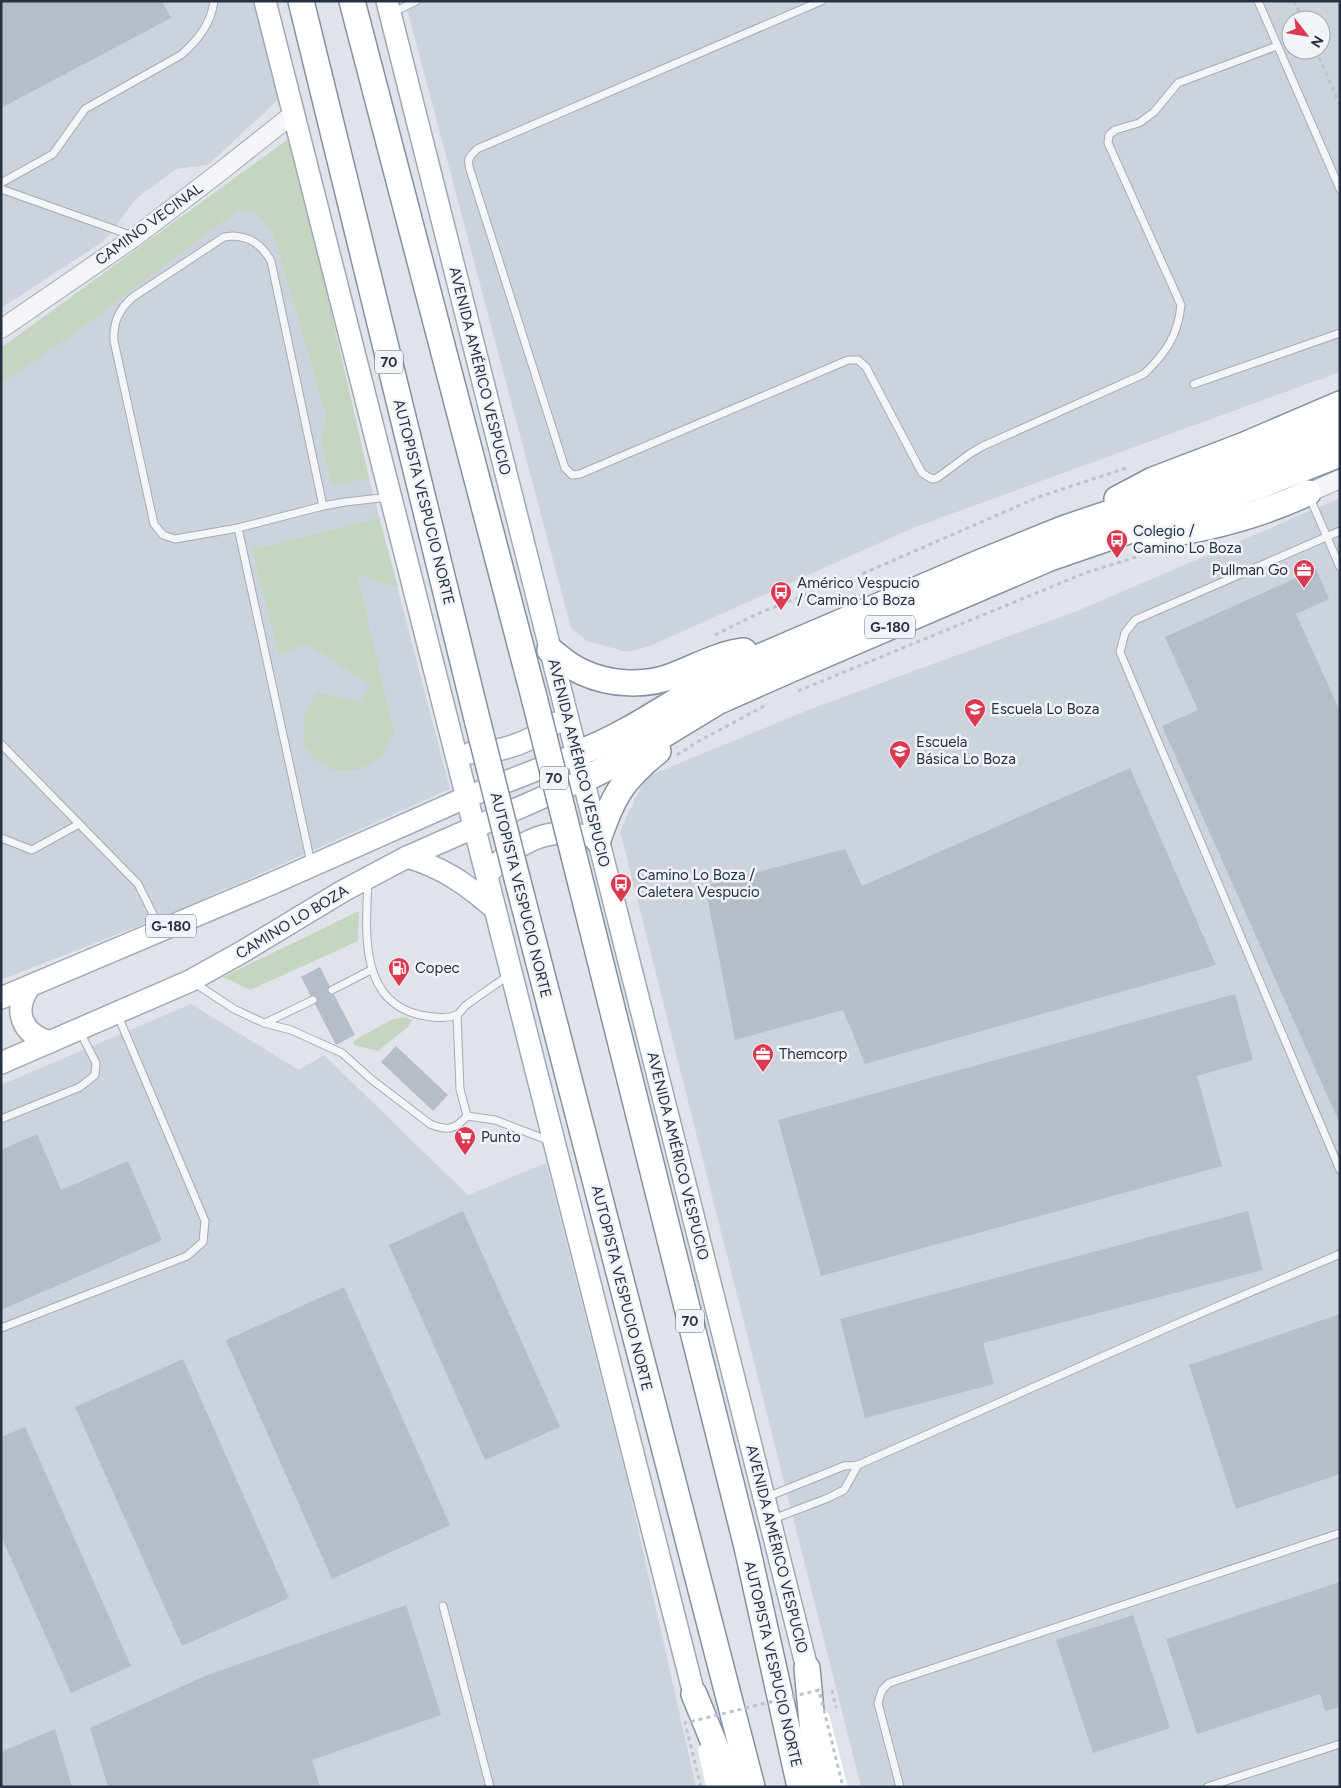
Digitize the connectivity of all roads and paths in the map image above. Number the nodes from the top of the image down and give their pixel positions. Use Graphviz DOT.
graph roads {
  1 [pos="214,1"];
  2 [pos="265,1"];
  3 [pos="301,1"];
  4 [pos="352,1"];
  5 [pos="416,1"];
  6 [pos="821,1"];
  7 [pos="1258,1"];
  8 [pos="388,8"];
  9 [pos="1277,46"];
  10 [pos="1320,60"];
  11 [pos="1340,105"];
  12 [pos="293,114"];
  13 [pos="1,183"];
  14 [pos="1,189"];
  15 [pos="1340,189"];
  16 [pos="135,237"];
  17 [pos="1,329"];
  18 [pos="1340,332"];
  19 [pos="1194,384"];
  20 [pos="1340,404"];
  21 [pos="1340,429"];
  22 [pos="1340,454"];
  23 [pos="1132,466"];
  24 [pos="1340,479"];
  25 [pos="1308,493"];
  26 [pos="391,497"];
  27 [pos="323,506"];
  28 [pos="1094,517"];
  29 [pos="238,528"];
  30 [pos="1340,530"];
  31 [pos="1326,537"];
  32 [pos="1085,545"];
  33 [pos="1145,555"];
  34 [pos="1340,567"];
  35 [pos="713,636"];
  36 [pos="550,650"];
  37 [pos="776,650"];
  38 [pos="794,693"];
  39 [pos="775,700"];
  40 [pos="566,713"];
  41 [pos="697,713"];
  42 [pos="1,744"];
  43 [pos="456,751"];
  44 [pos="576,754"];
  45 [pos="676,756"];
  46 [pos="583,780"];
  47 [pos="467,797"];
  48 [pos="79,824"];
  49 [pos="475,827"];
  50 [pos="1,838"];
  51 [pos="598,840"];
  52 [pos="407,857"];
  53 [pos="312,866"];
  54 [pos="487,875"];
  55 [pos="368,877"];
  56 [pos="496,909"];
  57 [pos="161,931"];
  58 [pos="371,970"];
  59 [pos="512,973"];
  60 [pos="190,981"];
  61 [pos="30,986"];
  62 [pos="332,990"];
  63 [pos="1,998"];
  64 [pos="313,1000"];
  65 [pos="116,1013"];
  66 [pos="457,1015"];
  67 [pos="264,1023"];
  68 [pos="78,1030"];
  69 [pos="50,1042"];
  70 [pos="1,1063"];
  71 [pos="467,1116"];
  72 [pos="1,1119"];
  73 [pos="555,1143"];
  74 [pos="1340,1170"];
  75 [pos="1340,1254"];
  76 [pos="1,1328"];
  77 [pos="858,1465"];
  78 [pos="764,1498"];
  79 [pos="770,1520"];
  80 [pos="1340,1533"];
  81 [pos="443,1606"];
  82 [pos="807,1668"];
  83 [pos="694,1694"];
  84 [pos="1340,1744"];
  85 [pos="490,1787"];
  86 [pos="700,1787"];
  87 [pos="716,1787"];
  88 [pos="732,1787"];
  89 [pos="752,1787"];
  90 [pos="800,1787"];
  91 [pos="818,1787"];
  92 [pos="838,1787"];
  93 [pos="843,1787"];
  94 [pos="900,1787"];
  95 [pos="1207,1787"];
  1 -- 13 [label="lane"];
  2 -- 12 [label="main road"];
  3 -- 89 [label="highway, AUTOPISTA VESPUCIO NORTE / 70, bridge"];
  4 -- 90 [label="highway, AUTOPISTA VESPUCIO NORTE / 70, bridge"];
  5 -- 8 [label="lane"];
  6 -- 9 [label="lane"];
  7 -- 9 [label="lane"];
  8 -- 36 [label="main road, AVENIDA AMÉRICO VESPUCIO"];
  9 -- 15 [label="lane"];
  10 -- 11 [label="path"];
  12 -- 16 [label="street, CAMINO VECINAL"];
  12 -- 26 [label="main road"];
  14 -- 16 [label="lane"];
  16 -- 17 [label="street, CAMINO VECINAL"];
  18 -- 19 [label="lane"];
  20 -- 28 [label="highway"];
  21 -- 28 [label="highway"];
  22 -- 32 [label="highway"];
  23 -- 35 [label="path"];
  24 -- 25 [label="street"];
  25 -- 31 [label="lane"];
  25 -- 32 [label="highway"];
  26 -- 27 [label="lane"];
  26 -- 43 [label="main road"];
  27 -- 29 [label="lane"];
  27 -- 29 [label="lane"];
  28 -- 37 [label="highway, G-180"];
  29 -- 53 [label="lane"];
  30 -- 31 [label="lane"];
  31 -- 34 [label="lane"];
  31 -- 74 [label="lane"];
  32 -- 41 [label="highway, G-180"];
  33 -- 38 [label="path"];
  36 -- 37 [label="highway"];
  36 -- 40 [label="main road, AVENIDA AMÉRICO VESPUCIO"];
  37 -- 44 [label="highway, G-180"];
  39 -- 45 [label="path"];
  40 -- 43 [label="main road"];
  40 -- 44 [label="main road, AVENIDA AMÉRICO VESPUCIO"];
  41 -- 46 [label="highway, G-180"];
  41 -- 51 [label="highway"];
  42 -- 48 [label="lane"];
  43 -- 47 [label="main road"];
  44 -- 46 [label="main road, AVENIDA AMÉRICO VESPUCIO"];
  44 -- 47 [label="main road, G-180"];
  46 -- 49 [label="main road, CAMINO LO BOZA / G-180"];
  46 -- 51 [label="main road, AVENIDA AMÉRICO VESPUCIO"];
  47 -- 49 [label="main road"];
  47 -- 53 [label="main road, G-180"];
  48 -- 50 [label="lane"];
  48 -- 57 [label="lane"];
  49 -- 52 [label="main road, CAMINO LO BOZA / G-180"];
  49 -- 54 [label="main road"];
  51 -- 54 [label="main road"];
  51 -- 78 [label="main road, AVENIDA AMÉRICO VESPUCIO"];
  52 -- 55 [label="main road, CAMINO LO BOZA / G-180"];
  52 -- 56 [label="main road"];
  53 -- 57 [label="main road, G-180"];
  54 -- 56 [label="main road"];
  55 -- 58 [label="lane"];
  55 -- 60 [label="main road, CAMINO LO BOZA / G-180"];
  56 -- 59 [label="main road"];
  57 -- 61 [label="main road, G-180"];
  58 -- 62 [label="lane"];
  58 -- 66 [label="lane"];
  59 -- 66 [label="lane"];
  59 -- 73 [label="main road"];
  60 -- 65 [label="main road, CAMINO LO BOZA / G-180"];
  60 -- 67 [label="lane"];
  61 -- 63 [label="main road, G-180"];
  61 -- 69 [label="main road"];
  64 -- 67 [label="lane"];
  65 -- 68 [label="main road, CAMINO LO BOZA / G-180"];
  65 -- 76 [label="lane"];
  66 -- 71 [label="lane"];
  67 -- 71 [label="lane"];
  68 -- 69 [label="main road, CAMINO LO BOZA / G-180"];
  68 -- 72 [label="lane"];
  69 -- 70 [label="main road, CAMINO LO BOZA / G-180"];
  71 -- 73 [label="lane"];
  73 -- 83 [label="main road"];
  75 -- 77 [label="lane"];
  77 -- 78 [label="lane"];
  77 -- 79 [label="lane"];
  78 -- 79 [label="main road, AVENIDA AMÉRICO VESPUCIO"];
  79 -- 82 [label="main road, AVENIDA AMÉRICO VESPUCIO"];
  80 -- 94 [label="lane"];
  81 -- 85 [label="lane"];
  82 -- 91 [label="highway"];
  82 -- 92 [label="main road, AVENIDA AMÉRICO VESPUCIO"];
  83 -- 87 [label="main road"];
  83 -- 88 [label="highway"];
  84 -- 95 [label="lane"];
  86 -- 93 [label="path, bridge"];
}
